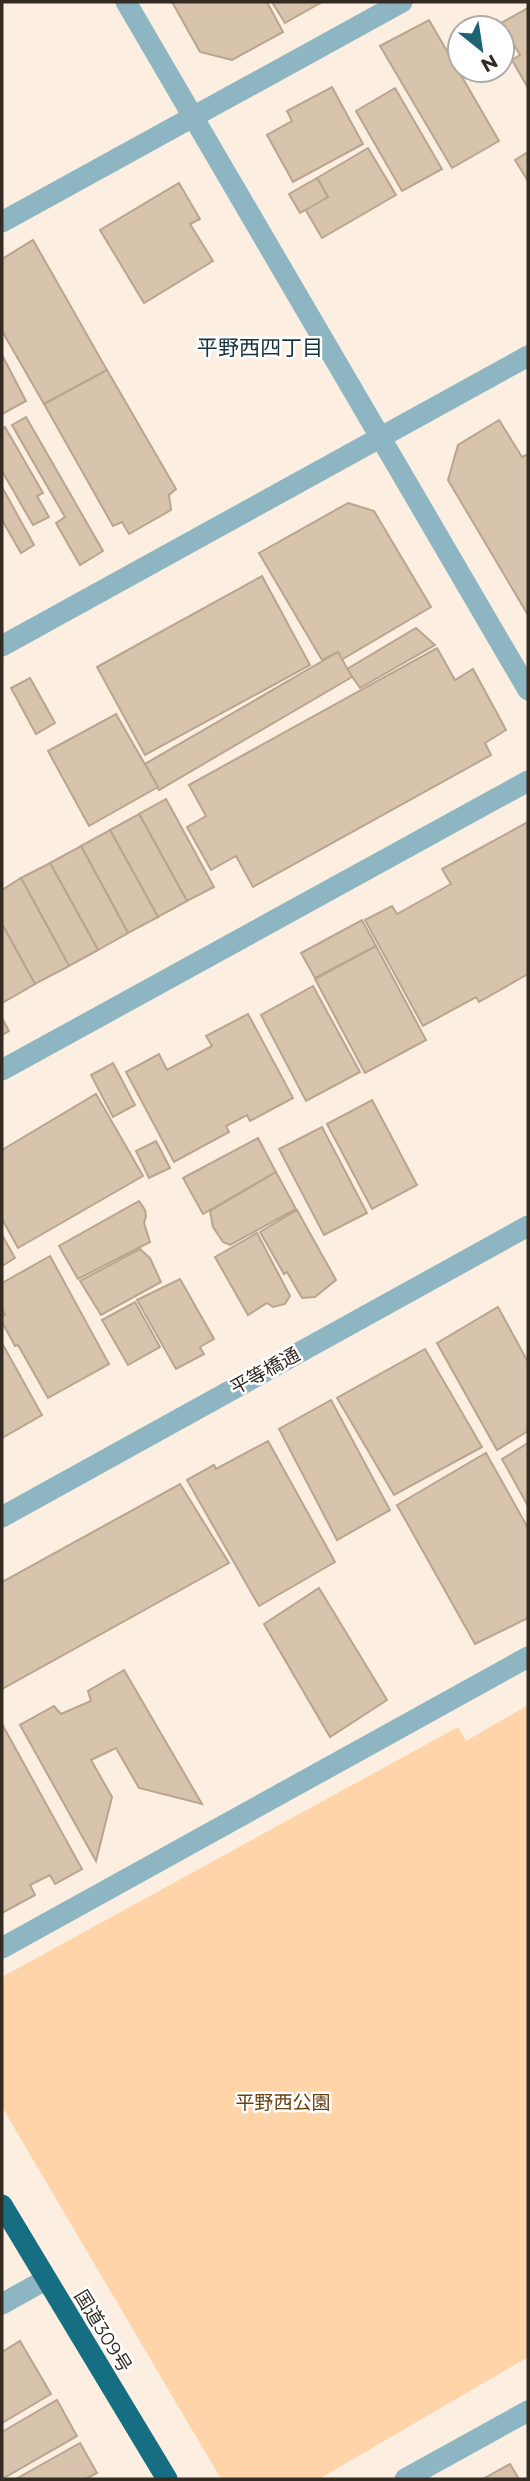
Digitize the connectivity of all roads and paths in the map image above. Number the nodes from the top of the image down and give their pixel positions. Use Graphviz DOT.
graph roads {
  1 [pos="127,2"];
  2 [pos="402,2"];
  3 [pos="193,116"];
  4 [pos="2,222"];
  5 [pos="528,356"];
  6 [pos="381,437"];
  7 [pos="2,646"];
  8 [pos="528,690"];
  9 [pos="528,781"];
  10 [pos="2,1070"];
  11 [pos="528,1226"];
  12 [pos="2,1517"];
  13 [pos="528,1657"];
  14 [pos="2,1948"];
  15 [pos="2,2205"];
  16 [pos="45,2280"];
  17 [pos="2,2304"];
  18 [pos="528,2411"];
  19 [pos="167,2479"];
  20 [pos="405,2479"];
  1 -- 3 [label="street"];
  2 -- 3 [label="street"];
  3 -- 4 [label="street"];
  3 -- 6 [label="street"];
  5 -- 6 [label="street"];
  6 -- 7 [label="street"];
  6 -- 8 [label="street"];
  9 -- 10 [label="street"];
  11 -- 12 [label="street, 平等橋通"];
  13 -- 14 [label="street"];
  15 -- 16 [label="highway, 国道309号"];
  16 -- 17 [label="street"];
  16 -- 19 [label="highway, 国道309号"];
  18 -- 20 [label="street"];
}
